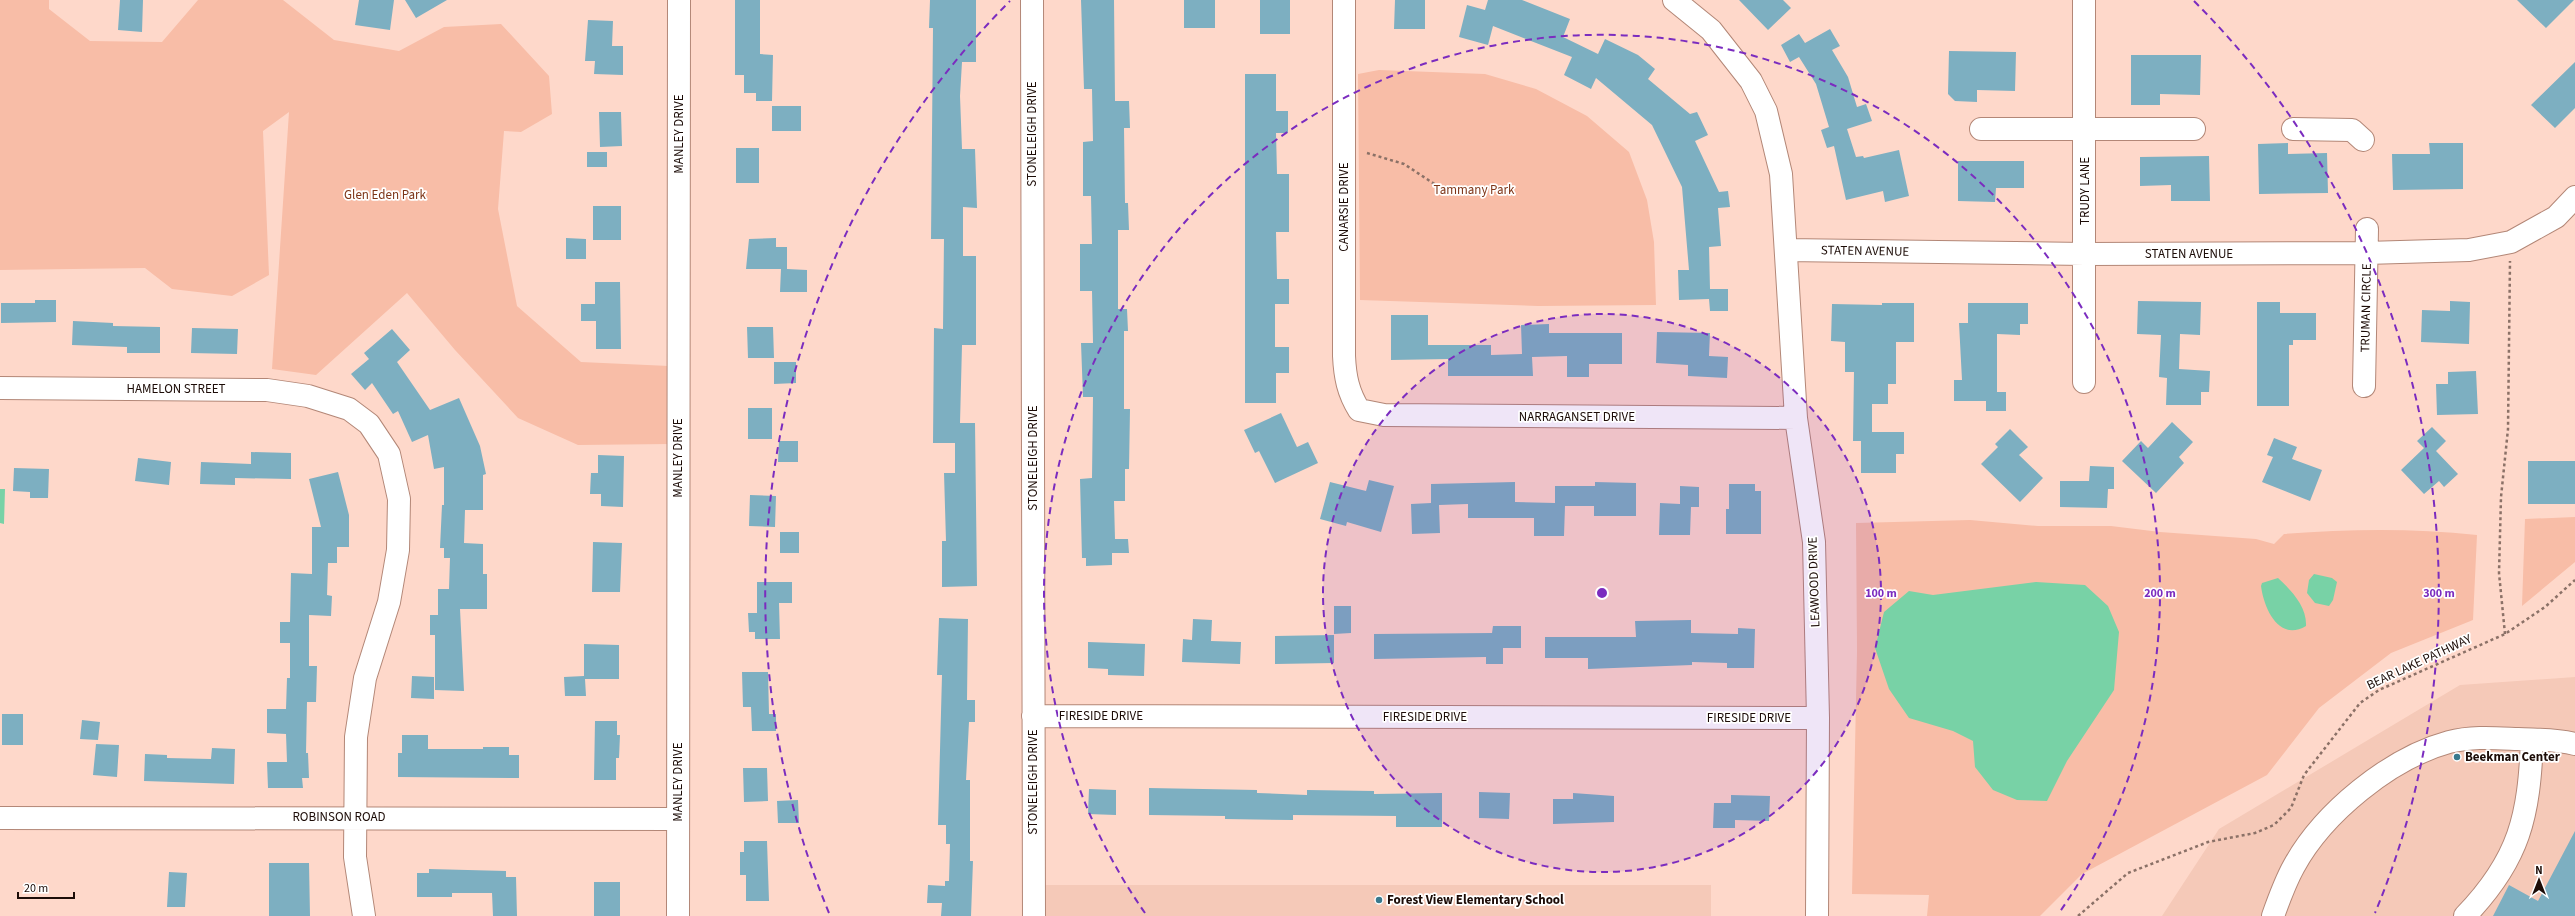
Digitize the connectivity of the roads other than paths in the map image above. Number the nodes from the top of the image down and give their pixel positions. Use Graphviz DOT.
graph roads {
  1 [pos="679,0"];
  2 [pos="1032,0"];
  3 [pos="1344,0"];
  4 [pos="1674,0"];
  5 [pos="2084,0"];
  6 [pos="1981,129"];
  7 [pos="2084,129"];
  8 [pos="2194,129"];
  9 [pos="2293,129"];
  10 [pos="2363,140"];
  11 [pos="2575,197"];
  12 [pos="2367,229"];
  13 [pos="1786,250"];
  14 [pos="2366,253"];
  15 [pos="2085,254"];
  16 [pos="2084,382"];
  17 [pos="2364,386"];
  18 [pos="0,388"];
  19 [pos="1359,410"];
  20 [pos="1796,418"];
  21 [pos="1033,716"];
  22 [pos="1818,718"];
  23 [pos="2532,740"];
  24 [pos="2575,744"];
  25 [pos="356,817"];
  26 [pos="0,818"];
  27 [pos="678,819"];
  28 [pos="364,916"];
  29 [pos="678,916"];
  30 [pos="1034,916"];
  31 [pos="1817,916"];
  32 [pos="2273,916"];
  33 [pos="2465,916"];
  1 -- 27 [label="street, MANLEY DRIVE"];
  2 -- 21 [label="street, STONELEIGH DRIVE"];
  3 -- 19 [label="street, CANARSIE DRIVE"];
  4 -- 13 [label="street, LEAWOOD DRIVE"];
  5 -- 7 [label="street, TRUDY LANE"];
  6 -- 7 [label="street"];
  7 -- 8 [label="street"];
  7 -- 15 [label="street, TRUDY LANE"];
  9 -- 10 [label="street"];
  11 -- 14 [label="street, STATEN AVENUE"];
  12 -- 14 [label="street, TRUMAN CIRCLE"];
  13 -- 15 [label="street, STATEN AVENUE"];
  13 -- 20 [label="street, LEAWOOD DRIVE"];
  14 -- 15 [label="street, STATEN AVENUE"];
  14 -- 17 [label="street, TRUMAN CIRCLE"];
  15 -- 16 [label="street, TRUDY LANE"];
  18 -- 25 [label="street, HAMELON STREET"];
  19 -- 20 [label="street, NARRAGANSET DRIVE"];
  20 -- 22 [label="street, LEAWOOD DRIVE"];
  21 -- 22 [label="street, FIRESIDE DRIVE"];
  21 -- 30 [label="street, STONELEIGH DRIVE"];
  22 -- 31 [label="street, LEAWOOD DRIVE"];
  23 -- 24 [label="street"];
  23 -- 32 [label="street"];
  23 -- 33 [label="street"];
  25 -- 26 [label="street, ROBINSON ROAD"];
  25 -- 27 [label="street, ROBINSON ROAD"];
  25 -- 28 [label="street, HAMELON STREET"];
  27 -- 29 [label="street, MANLEY DRIVE"];
}
